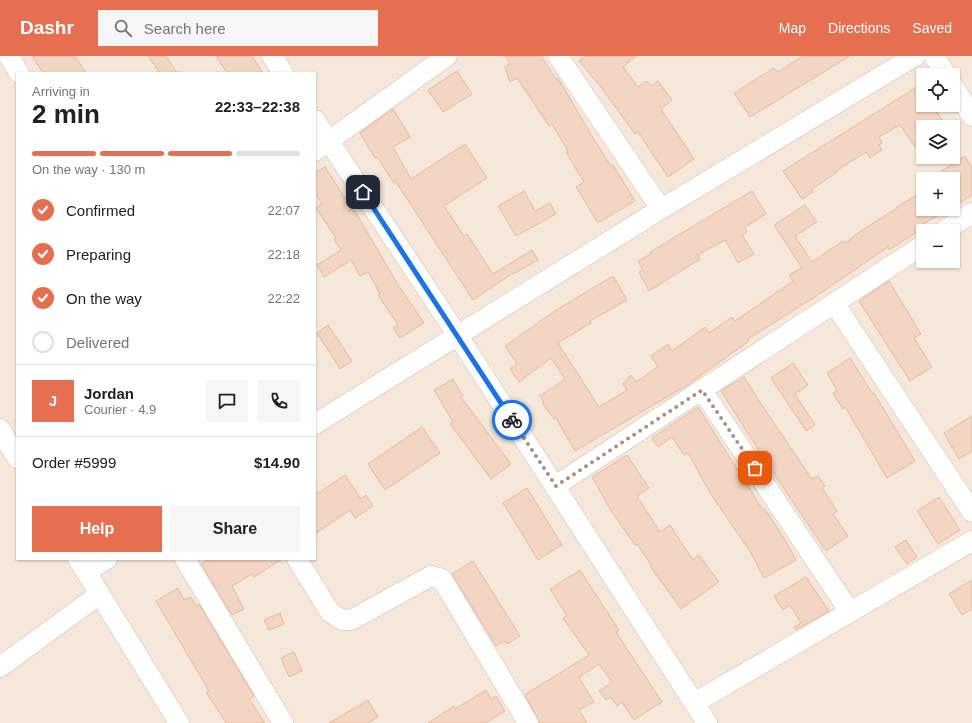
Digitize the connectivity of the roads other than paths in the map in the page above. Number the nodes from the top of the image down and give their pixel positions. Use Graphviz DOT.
graph roads {
  1 [pos="9,56"];
  2 [pos="272,56"];
  3 [pos="447,56"];
  4 [pos="558,56"];
  5 [pos="915,56"];
  6 [pos="934,56"];
  7 [pos="942,68"];
  8 [pos="18,72"];
  9 [pos="282,72"];
  10 [pos="960,97"];
  11 [pos="972,116"];
  12 [pos="316,124"];
  13 [pos="322,146"];
  14 [pos="661,208"];
  15 [pos="972,213"];
  16 [pos="955,224"];
  17 [pos="916,250"];
  18 [pos="834,303"];
  19 [pos="458,336"];
  20 [pos="702,390"];
  21 [pos="316,423"];
  22 [pos="0,429"];
  23 [pos="16,456"];
  24 [pos="556,486"];
  25 [pos="972,512"];
  26 [pos="972,542"];
  27 [pos="103,560"];
  28 [pos="186,560"];
  29 [pos="298,560"];
  30 [pos="82,566"];
  31 [pos="100,594"];
  32 [pos="850,612"];
  33 [pos="0,667"];
  34 [pos="694,703"];
  35 [pos="180,723"];
  36 [pos="283,723"];
  37 [pos="528,723"];
  38 [pos="707,723"];
  1 -- 8 [label="street"];
  2 -- 9 [label="street"];
  3 -- 13 [label="street"];
  4 -- 14 [label="street"];
  5 -- 14 [label="street"];
  6 -- 7 [label="street"];
  10 -- 11 [label="street"];
  12 -- 13 [label="street"];
  13 -- 19 [label="street"];
  14 -- 19 [label="street"];
  15 -- 16 [label="street"];
  17 -- 18 [label="street"];
  18 -- 20 [label="street"];
  18 -- 25 [label="street"];
  19 -- 21 [label="street"];
  19 -- 24 [label="street"];
  20 -- 24 [label="street"];
  20 -- 32 [label="street"];
  22 -- 23 [label="street"];
  24 -- 34 [label="street"];
  26 -- 32 [label="street"];
  27 -- 30 [label="street"];
  28 -- 36 [label="street"];
  29 -- 37 [label="street"];
  30 -- 31 [label="street"];
  31 -- 33 [label="street"];
  31 -- 35 [label="street"];
  32 -- 34 [label="street"];
  34 -- 38 [label="street"];
}
